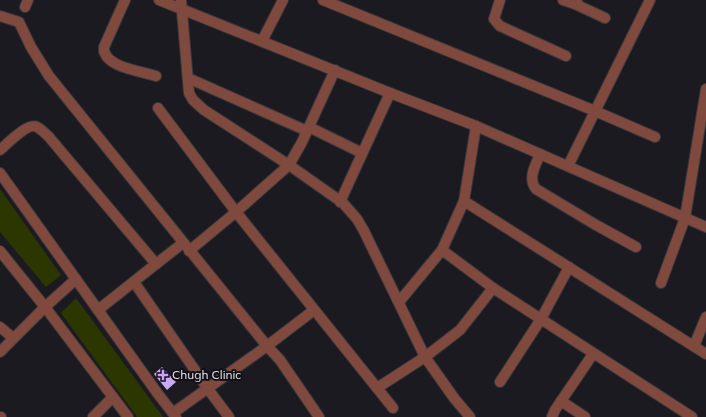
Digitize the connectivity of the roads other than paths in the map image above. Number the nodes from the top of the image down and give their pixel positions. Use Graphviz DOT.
graph roads {
  1 [pos="125,0"];
  2 [pos="159,0"];
  3 [pos="283,0"];
  4 [pos="323,0"];
  5 [pos="500,0"];
  6 [pos="563,0"];
  7 [pos="650,0"];
  8 [pos="576,2"];
  9 [pos="181,4"];
  10 [pos="343,4"];
  11 [pos="0,16"];
  12 [pos="605,18"];
  13 [pos="262,41"];
  14 [pos="566,56"];
  15 [pos="335,70"];
  16 [pos="156,76"];
  17 [pos="188,78"];
  18 [pos="706,89"];
  19 [pos="390,93"];
  20 [pos="158,108"];
  21 [pos="596,111"];
  22 [pos="476,126"];
  23 [pos="308,129"];
  24 [pos="655,137"];
  25 [pos="0,150"];
  26 [pos="362,153"];
  27 [pos="540,154"];
  28 [pos="289,165"];
  29 [pos="568,166"];
  30 [pos="0,173"];
  31 [pos="464,201"];
  32 [pos="340,202"];
  33 [pos="236,212"];
  34 [pos="685,218"];
  35 [pos="706,227"];
  36 [pos="186,247"];
  37 [pos="636,247"];
  38 [pos="442,250"];
  39 [pos="0,251"];
  40 [pos="156,264"];
  41 [pos="569,267"];
  42 [pos="76,280"];
  43 [pos="134,282"];
  44 [pos="661,283"];
  45 [pos="492,288"];
  46 [pos="399,302"];
  47 [pos="44,307"];
  48 [pos="98,310"];
  49 [pos="314,310"];
  50 [pos="706,317"];
  51 [pos="541,319"];
  52 [pos="0,327"];
  53 [pos="13,338"];
  54 [pos="267,346"];
  55 [pos="694,346"];
  56 [pos="0,352"];
  57 [pos="593,354"];
  58 [pos="706,354"];
  59 [pos="425,357"];
  60 [pos="500,382"];
  61 [pos="377,388"];
  62 [pos="208,389"];
  63 [pos="112,397"];
  64 [pos="561,401"];
  65 [pos="393,408"];
  66 [pos="175,415"];
  67 [pos="93,417"];
  68 [pos="128,417"];
  69 [pos="230,417"];
  70 [pos="319,417"];
  71 [pos="470,417"];
  72 [pos="552,417"];
  73 [pos="585,417"];
  74 [pos="692,417"];
  1 -- 16 [label="street"];
  2 -- 9 [label="street"];
  3 -- 13 [label="street"];
  4 -- 10 [label="street"];
  5 -- 14 [label="street"];
  6 -- 8 [label="street"];
  7 -- 21 [label="street"];
  8 -- 12 [label="street"];
  9 -- 13 [label="street"];
  9 -- 17 [label="street"];
  10 -- 21 [label="street"];
  11 -- 36 [label="street"];
  13 -- 15 [label="street"];
  15 -- 19 [label="street"];
  15 -- 23 [label="street"];
  17 -- 23 [label="street"];
  17 -- 28 [label="street"];
  18 -- 34 [label="street"];
  19 -- 22 [label="street"];
  19 -- 26 [label="street"];
  20 -- 33 [label="street"];
  21 -- 24 [label="street"];
  21 -- 29 [label="street"];
  22 -- 27 [label="street"];
  22 -- 31 [label="street"];
  23 -- 26 [label="street"];
  23 -- 28 [label="street"];
  25 -- 40 [label="street"];
  26 -- 32 [label="street"];
  27 -- 29 [label="street"];
  27 -- 37 [label="street"];
  28 -- 32 [label="street"];
  28 -- 33 [label="street"];
  29 -- 34 [label="street"];
  30 -- 42 [label="street"];
  31 -- 38 [label="street"];
  31 -- 41 [label="street"];
  32 -- 46 [label="street"];
  33 -- 36 [label="street"];
  33 -- 49 [label="street"];
  34 -- 35 [label="street"];
  34 -- 44 [label="street"];
  36 -- 40 [label="street"];
  36 -- 54 [label="street"];
  38 -- 45 [label="street"];
  38 -- 46 [label="street"];
  39 -- 47 [label="street"];
  40 -- 43 [label="street"];
  41 -- 51 [label="street"];
  41 -- 55 [label="street"];
  42 -- 47 [label="street"];
  42 -- 48 [label="street"];
  43 -- 48 [label="street"];
  43 -- 62 [label="street"];
  45 -- 51 [label="street"];
  45 -- 59 [label="street"];
  46 -- 59 [label="street"];
  47 -- 53 [label="street"];
  47 -- 63 [label="street"];
  48 -- 66 [label="street"];
  49 -- 54 [label="street"];
  49 -- 61 [label="street"];
  50 -- 55 [label="street"];
  51 -- 57 [label="street"];
  51 -- 60 [label="street"];
  52 -- 53 [label="street"];
  53 -- 56 [label="street"];
  54 -- 62 [label="street"];
  54 -- 70 [label="street"];
  55 -- 58 [label="street"];
  57 -- 64 [label="street"];
  57 -- 74 [label="street"];
  59 -- 61 [label="street"];
  59 -- 71 [label="street"];
  61 -- 65 [label="street"];
  62 -- 66 [label="street"];
  62 -- 69 [label="street"];
  63 -- 67 [label="street"];
  63 -- 68 [label="street"];
  64 -- 72 [label="street"];
  64 -- 73 [label="street"];
}
